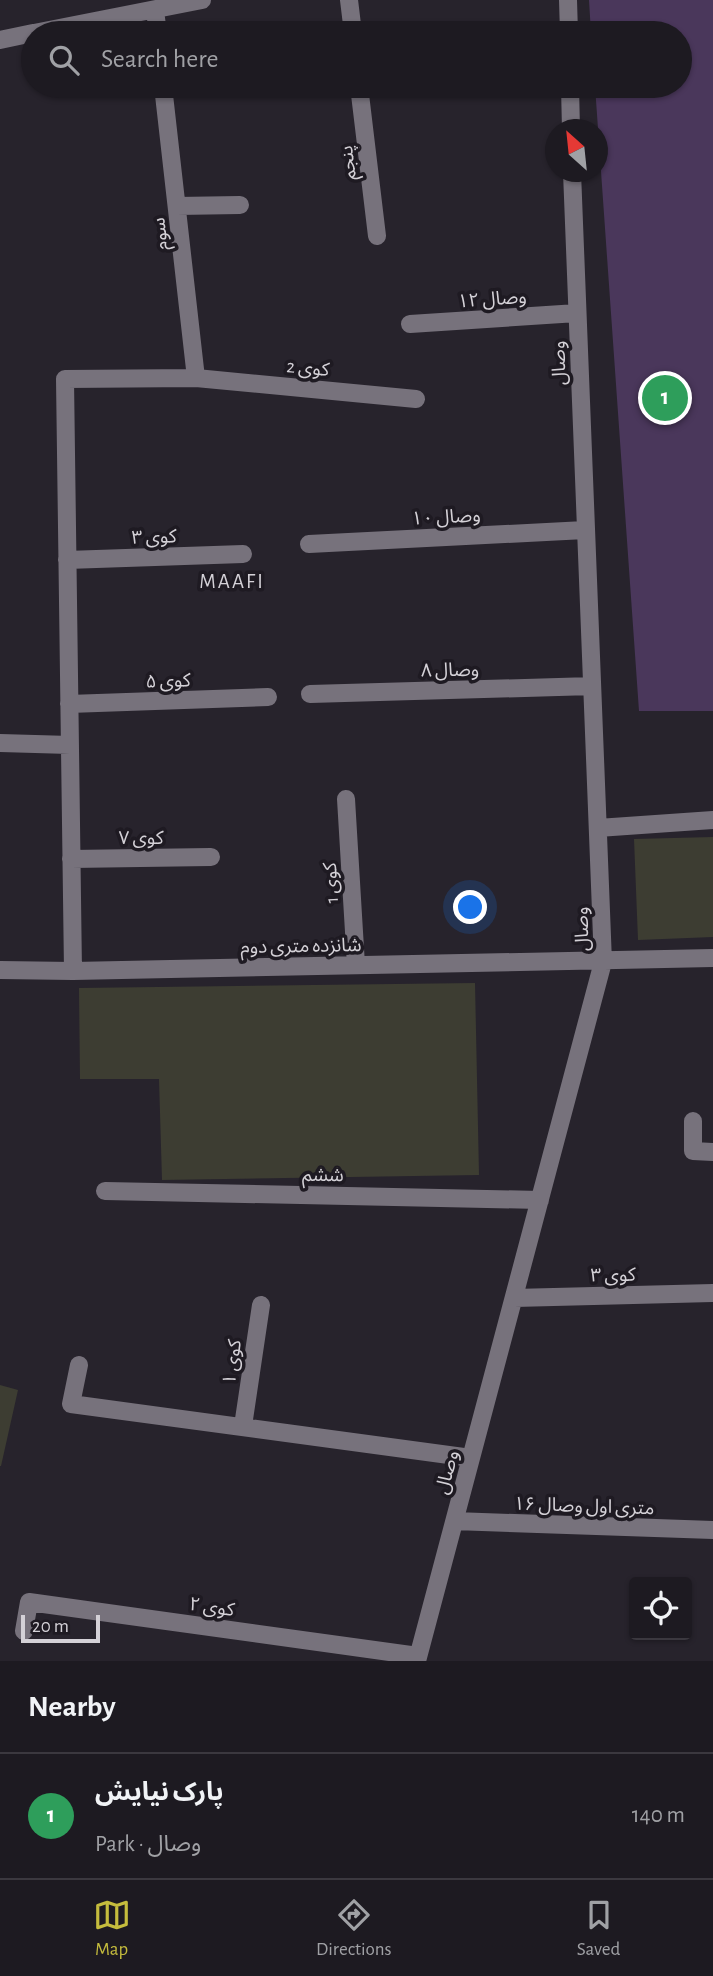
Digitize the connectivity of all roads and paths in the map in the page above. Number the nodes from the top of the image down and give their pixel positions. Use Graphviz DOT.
graph roads {
  1 [pos="200,0"];
  2 [pos="349,0"];
  3 [pos="568,0"];
  4 [pos="155,11"];
  5 [pos="100,21"];
  6 [pos="156,21"];
  7 [pos="352,21"];
  8 [pos="569,21"];
  9 [pos="21,36"];
  10 [pos="0,40"];
  11 [pos="164,98"];
  12 [pos="360,98"];
  13 [pos="570,98"];
  14 [pos="571,119"];
  15 [pos="572,182"];
  16 [pos="240,205"];
  17 [pos="177,206"];
  18 [pos="377,236"];
  19 [pos="577,313"];
  20 [pos="410,324"];
  21 [pos="196,378"];
  22 [pos="416,399"];
  23 [pos="585,530"];
  24 [pos="309,544"];
  25 [pos="243,554"];
  26 [pos="67,560"];
  27 [pos="592,686"];
  28 [pos="310,694"];
  29 [pos="268,697"];
  30 [pos="69,704"];
  31 [pos="0,743"];
  32 [pos="70,746"];
  33 [pos="346,799"];
  34 [pos="713,820"];
  35 [pos="598,828"];
  36 [pos="211,858"];
  37 [pos="71,859"];
  38 [pos="713,958"];
  39 [pos="603,962"];
  40 [pos="356,965"];
  41 [pos="0,970"];
  42 [pos="73,971"];
  43 [pos="693,1121"];
  44 [pos="713,1152"];
  45 [pos="105,1191"];
  46 [pos="540,1199"];
  47 [pos="713,1293"];
  48 [pos="514,1298"];
  49 [pos="261,1305"];
  50 [pos="79,1365"];
  51 [pos="243,1426"];
  52 [pos="471,1458"];
  53 [pos="454,1521"];
  54 [pos="713,1530"];
  55 [pos="24,1631"];
  56 [pos="418,1659"];
  1 -- 4 [label="street"];
  2 -- 7 [label="street"];
  3 -- 8 [label="street"];
  4 -- 5 [label="street"];
  4 -- 6 [label="street"];
  9 -- 10 [label="street"];
  11 -- 17 [label="street, سوم"];
  12 -- 18 [label="street, پنجم"];
  13 -- 14 [label="street"];
  15 -- 19 [label="street, وصال"];
  16 -- 17 [label="street"];
  17 -- 21 [label="street, سوم"];
  19 -- 20 [label="street, وصال ۱۲"];
  19 -- 23 [label="street, وصال"];
  21 -- 22 [label="street, کوی 2"];
  21 -- 26 [label="street, کوی 2"];
  23 -- 24 [label="street, وصال ۱۰"];
  23 -- 27 [label="street, وصال"];
  25 -- 26 [label="street, کوی ۳"];
  26 -- 30 [label="street"];
  27 -- 28 [label="street, وصال ۸"];
  27 -- 35 [label="street, وصال"];
  29 -- 30 [label="street, کوی ۵"];
  30 -- 32 [label="street"];
  31 -- 32 [label="street"];
  32 -- 37 [label="street"];
  33 -- 40 [label="street, کوی 1"];
  34 -- 35 [label="street"];
  35 -- 39 [label="street, وصال"];
  36 -- 37 [label="street, کوی ۷"];
  37 -- 42 [label="street"];
  38 -- 39 [label="street, شانزده متری دوم"];
  39 -- 40 [label="street, شانزده متری دوم"];
  39 -- 46 [label="street, وصال"];
  40 -- 42 [label="street, شانزده متری دوم"];
  41 -- 42 [label="street, شانزده متری دوم"];
  43 -- 44 [label="street"];
  45 -- 46 [label="street, ششم"];
  46 -- 48 [label="street, وصال"];
  47 -- 48 [label="street, کوی ۳"];
  48 -- 52 [label="street, وصال"];
  49 -- 51 [label="street, کوی ۱"];
  50 -- 51 [label="street"];
  51 -- 52 [label="street"];
  52 -- 53 [label="street, وصال"];
  53 -- 54 [label="street, ۱۶ متری اول وصال"];
  53 -- 56 [label="street, وصال"];
  55 -- 56 [label="street, کوی ۲"];
}
